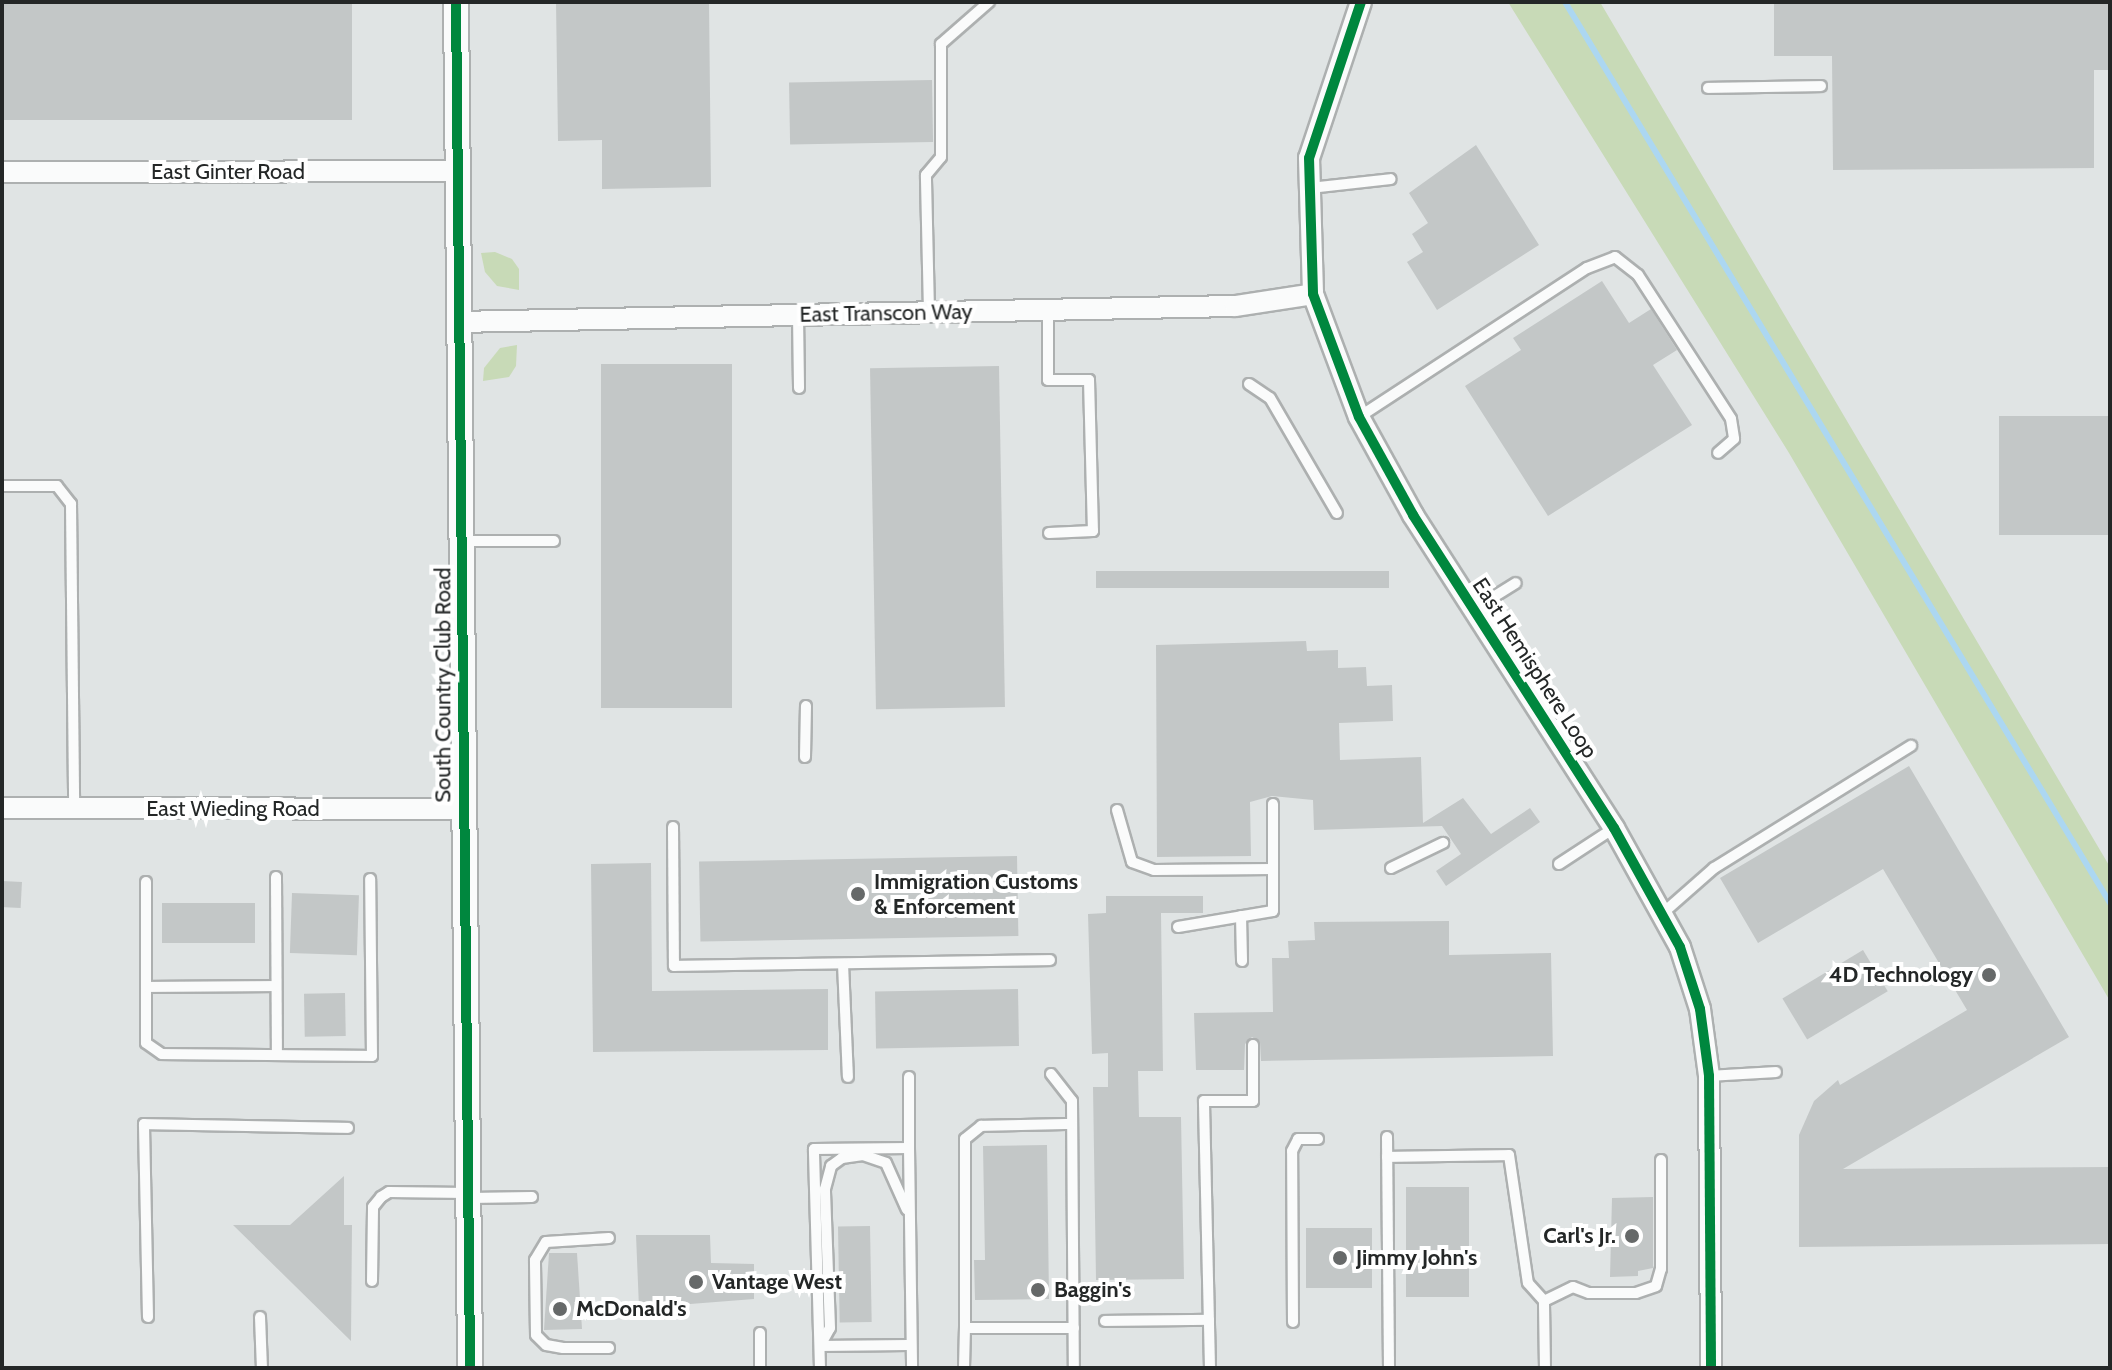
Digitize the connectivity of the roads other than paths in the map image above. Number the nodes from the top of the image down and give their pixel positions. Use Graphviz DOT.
graph roads {
  1 [pos="456,2"];
  2 [pos="989,2"];
  3 [pos="1361,2"];
  4 [pos="1821,86"];
  5 [pos="1708,88"];
  6 [pos="454,171"];
  7 [pos="2,172"];
  8 [pos="1391,179"];
  9 [pos="1310,188"];
  10 [pos="1313,294"];
  11 [pos="1048,310"];
  12 [pos="929,312"];
  13 [pos="798,315"];
  14 [pos="457,322"];
  15 [pos="1249,384"];
  16 [pos="799,388"];
  17 [pos="1359,417"];
  18 [pos="1718,453"];
  19 [pos="2,486"];
  20 [pos="1337,513"];
  21 [pos="1049,533"];
  22 [pos="462,541"];
  23 [pos="554,541"];
  24 [pos="1516,583"];
  25 [pos="1474,609"];
  26 [pos="806,706"];
  27 [pos="1911,746"];
  28 [pos="805,757"];
  29 [pos="1273,804"];
  30 [pos="2,808"];
  31 [pos="74,808"];
  32 [pos="464,809"];
  33 [pos="1117,810"];
  34 [pos="673,827"];
  35 [pos="1614,828"];
  36 [pos="1443,843"];
  37 [pos="1559,864"];
  38 [pos="1391,868"];
  39 [pos="1273,869"];
  40 [pos="276,877"];
  41 [pos="370,879"];
  42 [pos="146,882"];
  43 [pos="1663,913"];
  44 [pos="1241,916"];
  45 [pos="1178,927"];
  46 [pos="1050,960"];
  47 [pos="1242,961"];
  48 [pos="843,964"];
  49 [pos="276,986"];
  50 [pos="146,987"];
  51 [pos="1253,1045"];
  52 [pos="277,1055"];
  53 [pos="1776,1072"];
  54 [pos="1051,1074"];
  55 [pos="1709,1076"];
  56 [pos="848,1077"];
  57 [pos="909,1077"];
  58 [pos="1072,1124"];
  59 [pos="348,1128"];
  60 [pos="1387,1137"];
  61 [pos="1318,1139"];
  62 [pos="909,1148"];
  63 [pos="1387,1157"];
  64 [pos="1661,1160"];
  65 [pos="468,1195"];
  66 [pos="532,1197"];
  67 [pos="909,1213"];
  68 [pos="609,1238"];
  69 [pos="372,1281"];
  70 [pos="1544,1301"];
  71 [pos="148,1317"];
  72 [pos="260,1317"];
  73 [pos="1209,1320"];
  74 [pos="1105,1321"];
  75 [pos="1293,1322"];
  76 [pos="965,1328"];
  77 [pos="1074,1328"];
  78 [pos="760,1333"];
  79 [pos="908,1345"];
  80 [pos="820,1346"];
  81 [pos="609,1348"];
  82 [pos="262,1368"];
  83 [pos="470,1368"];
  84 [pos="760,1368"];
  85 [pos="820,1368"];
  86 [pos="912,1368"];
  87 [pos="964,1368"];
  88 [pos="1074,1368"];
  89 [pos="1210,1368"];
  90 [pos="1389,1368"];
  91 [pos="1545,1368"];
  92 [pos="1711,1368"];
  1 -- 6 [label="street, South Country Club Road"];
  2 -- 12 [label="lane"];
  3 -- 9 [label="street, East Hemisphere Loop"];
  4 -- 5 [label="lane"];
  6 -- 7 [label="street, East Ginter Road"];
  6 -- 14 [label="street, South Country Club Road"];
  8 -- 9 [label="lane"];
  9 -- 10 [label="street, East Hemisphere Loop"];
  10 -- 11 [label="street, East Transcon Way"];
  10 -- 17 [label="street, East Hemisphere Loop"];
  11 -- 12 [label="street, East Transcon Way"];
  11 -- 21 [label="lane"];
  12 -- 13 [label="street, East Transcon Way"];
  13 -- 14 [label="street, East Transcon Way"];
  13 -- 16 [label="lane"];
  14 -- 22 [label="street, South Country Club Road"];
  15 -- 20 [label="lane"];
  17 -- 18 [label="lane"];
  17 -- 25 [label="street, East Hemisphere Loop"];
  19 -- 31 [label="lane"];
  22 -- 23 [label="lane"];
  22 -- 32 [label="street, South Country Club Road"];
  24 -- 25 [label="lane"];
  25 -- 35 [label="street, East Hemisphere Loop"];
  26 -- 28 [label="lane"];
  27 -- 43 [label="lane"];
  29 -- 39 [label="lane"];
  30 -- 31 [label="street, East Wieding Road"];
  31 -- 32 [label="street, East Wieding Road"];
  32 -- 65 [label="street, South Country Club Road"];
  33 -- 39 [label="lane"];
  34 -- 48 [label="lane"];
  35 -- 37 [label="lane"];
  35 -- 43 [label="street, East Hemisphere Loop"];
  36 -- 38 [label="lane"];
  39 -- 44 [label="lane"];
  40 -- 49 [label="lane"];
  41 -- 52 [label="lane"];
  42 -- 50 [label="lane"];
  43 -- 55 [label="street, East Hemisphere Loop"];
  44 -- 45 [label="lane"];
  44 -- 47 [label="lane"];
  46 -- 48 [label="lane"];
  48 -- 56 [label="lane"];
  49 -- 50 [label="lane"];
  49 -- 52 [label="lane"];
  50 -- 52 [label="lane"];
  51 -- 73 [label="lane"];
  53 -- 55 [label="lane"];
  54 -- 58 [label="lane"];
  55 -- 92 [label="street, East Hemisphere Loop"];
  57 -- 62 [label="lane"];
  58 -- 76 [label="lane"];
  58 -- 77 [label="lane"];
  59 -- 71 [label="lane"];
  60 -- 63 [label="lane"];
  61 -- 75 [label="lane"];
  62 -- 67 [label="lane"];
  62 -- 80 [label="lane"];
  63 -- 70 [label="lane"];
  63 -- 90 [label="lane"];
  64 -- 70 [label="lane"];
  65 -- 66 [label="lane"];
  65 -- 69 [label="lane"];
  65 -- 83 [label="street, South Country Club Road"];
  67 -- 79 [label="lane"];
  67 -- 80 [label="lane"];
  68 -- 81 [label="lane"];
  70 -- 91 [label="lane"];
  72 -- 82 [label="lane"];
  73 -- 74 [label="lane"];
  73 -- 89 [label="lane"];
  76 -- 77 [label="lane"];
  76 -- 87 [label="lane"];
  77 -- 88 [label="lane"];
  78 -- 84 [label="lane"];
  79 -- 80 [label="lane"];
  79 -- 86 [label="lane"];
  80 -- 85 [label="lane"];
}
